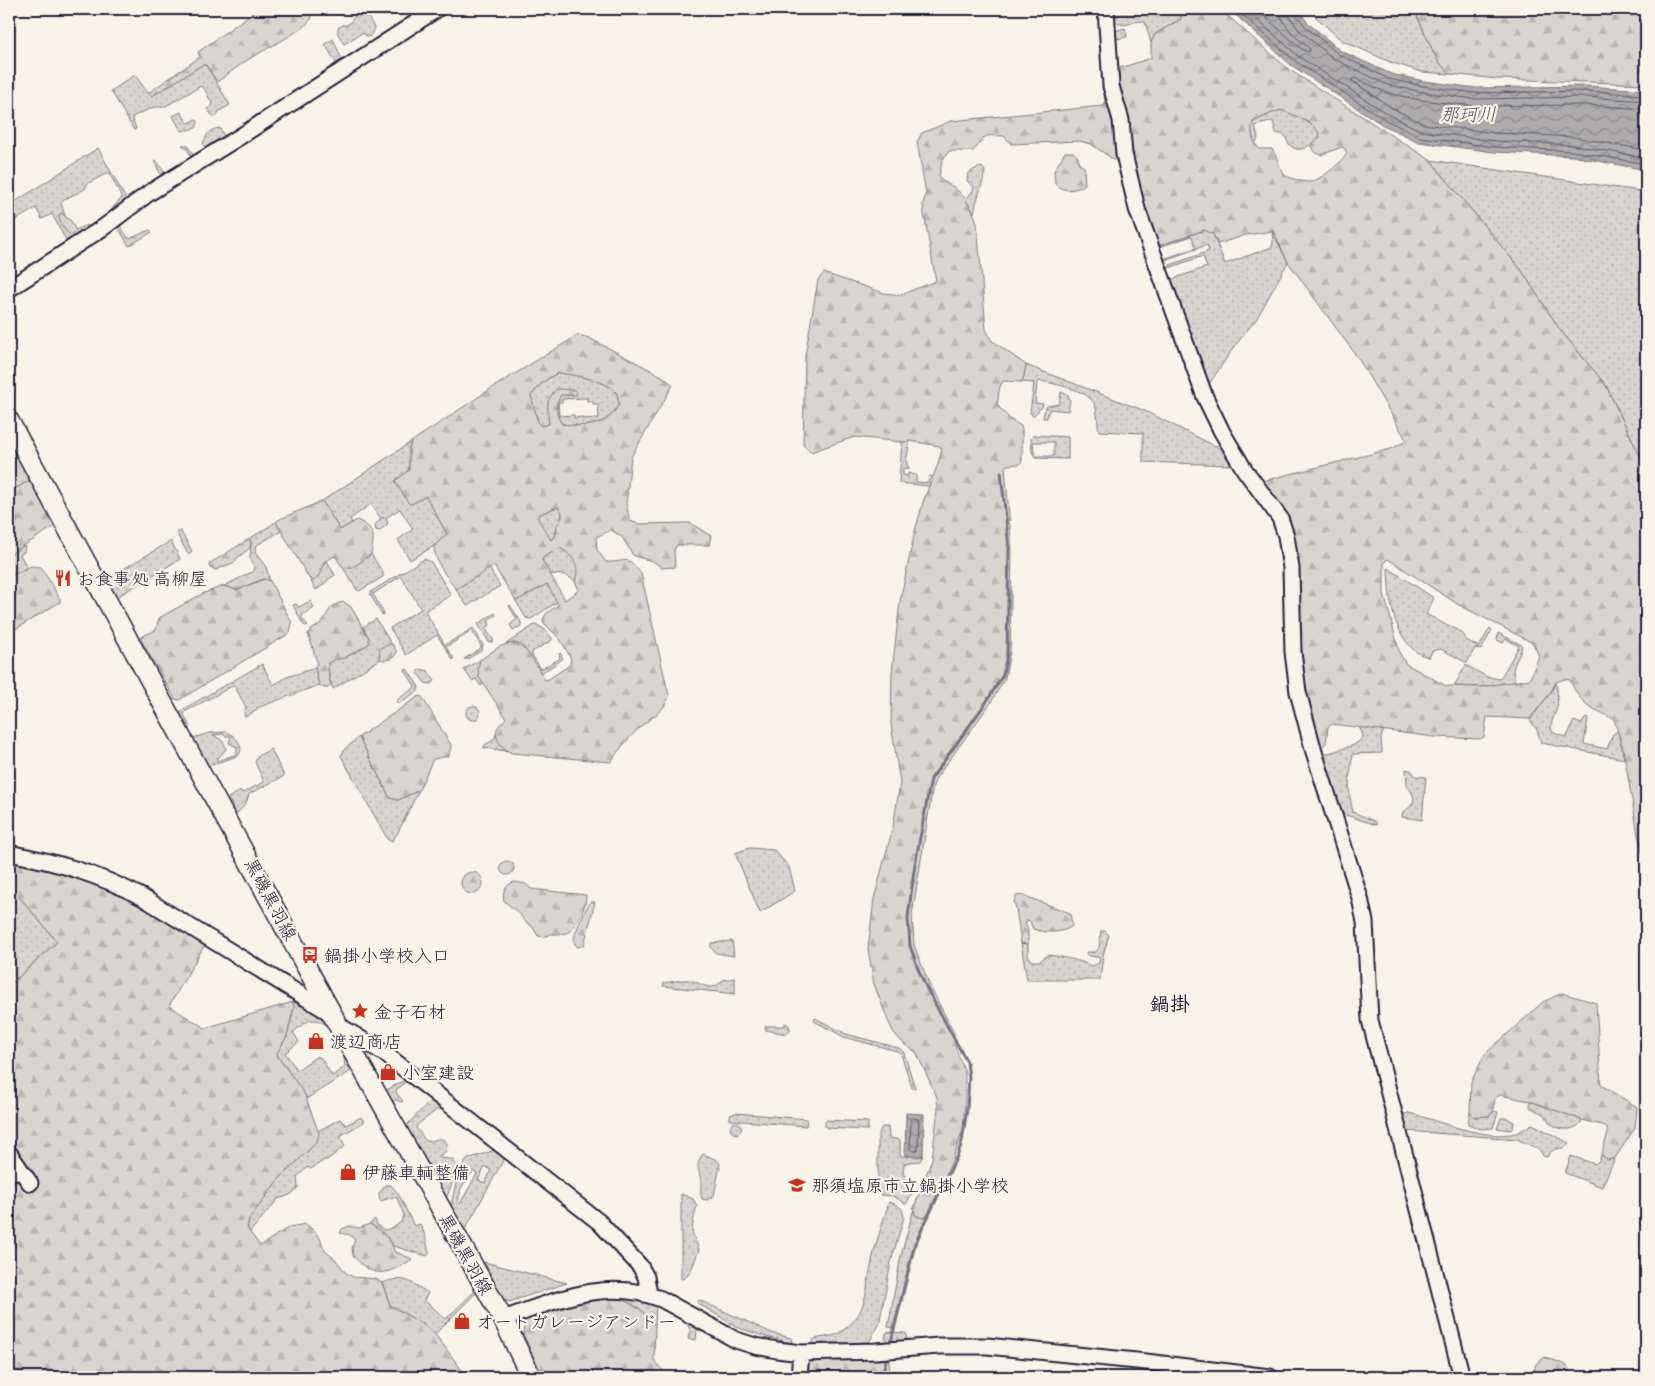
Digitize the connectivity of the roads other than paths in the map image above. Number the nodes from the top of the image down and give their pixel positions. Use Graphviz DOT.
graph roads {
  1 [pos="437,9"];
  2 [pos="1106,9"];
  3 [pos="9,289"];
  4 [pos="9,421"];
  5 [pos="9,853"];
  6 [pos="335,1020"];
  7 [pos="9,1153"];
  8 [pos="14,1172"];
  9 [pos="30,1183"];
  10 [pos="649,1294"];
  11 [pos="503,1319"];
  12 [pos="802,1353"];
  13 [pos="531,1377"];
  14 [pos="799,1377"];
  15 [pos="1270,1377"];
  16 [pos="1462,1377"];
  1 -- 3 [label="street"];
  2 -- 16 [label="street"];
  4 -- 6 [label="main road, 黒磯黒羽線"];
  5 -- 6 [label="street"];
  6 -- 10 [label="street"];
  6 -- 11 [label="main road, 黒磯黒羽線"];
  7 -- 8 [label="street"];
  8 -- 9 [label="street"];
  10 -- 11 [label="street"];
  10 -- 12 [label="street"];
  11 -- 13 [label="main road, 黒磯黒羽線"];
  12 -- 14 [label="street"];
  12 -- 15 [label="street"];
}
